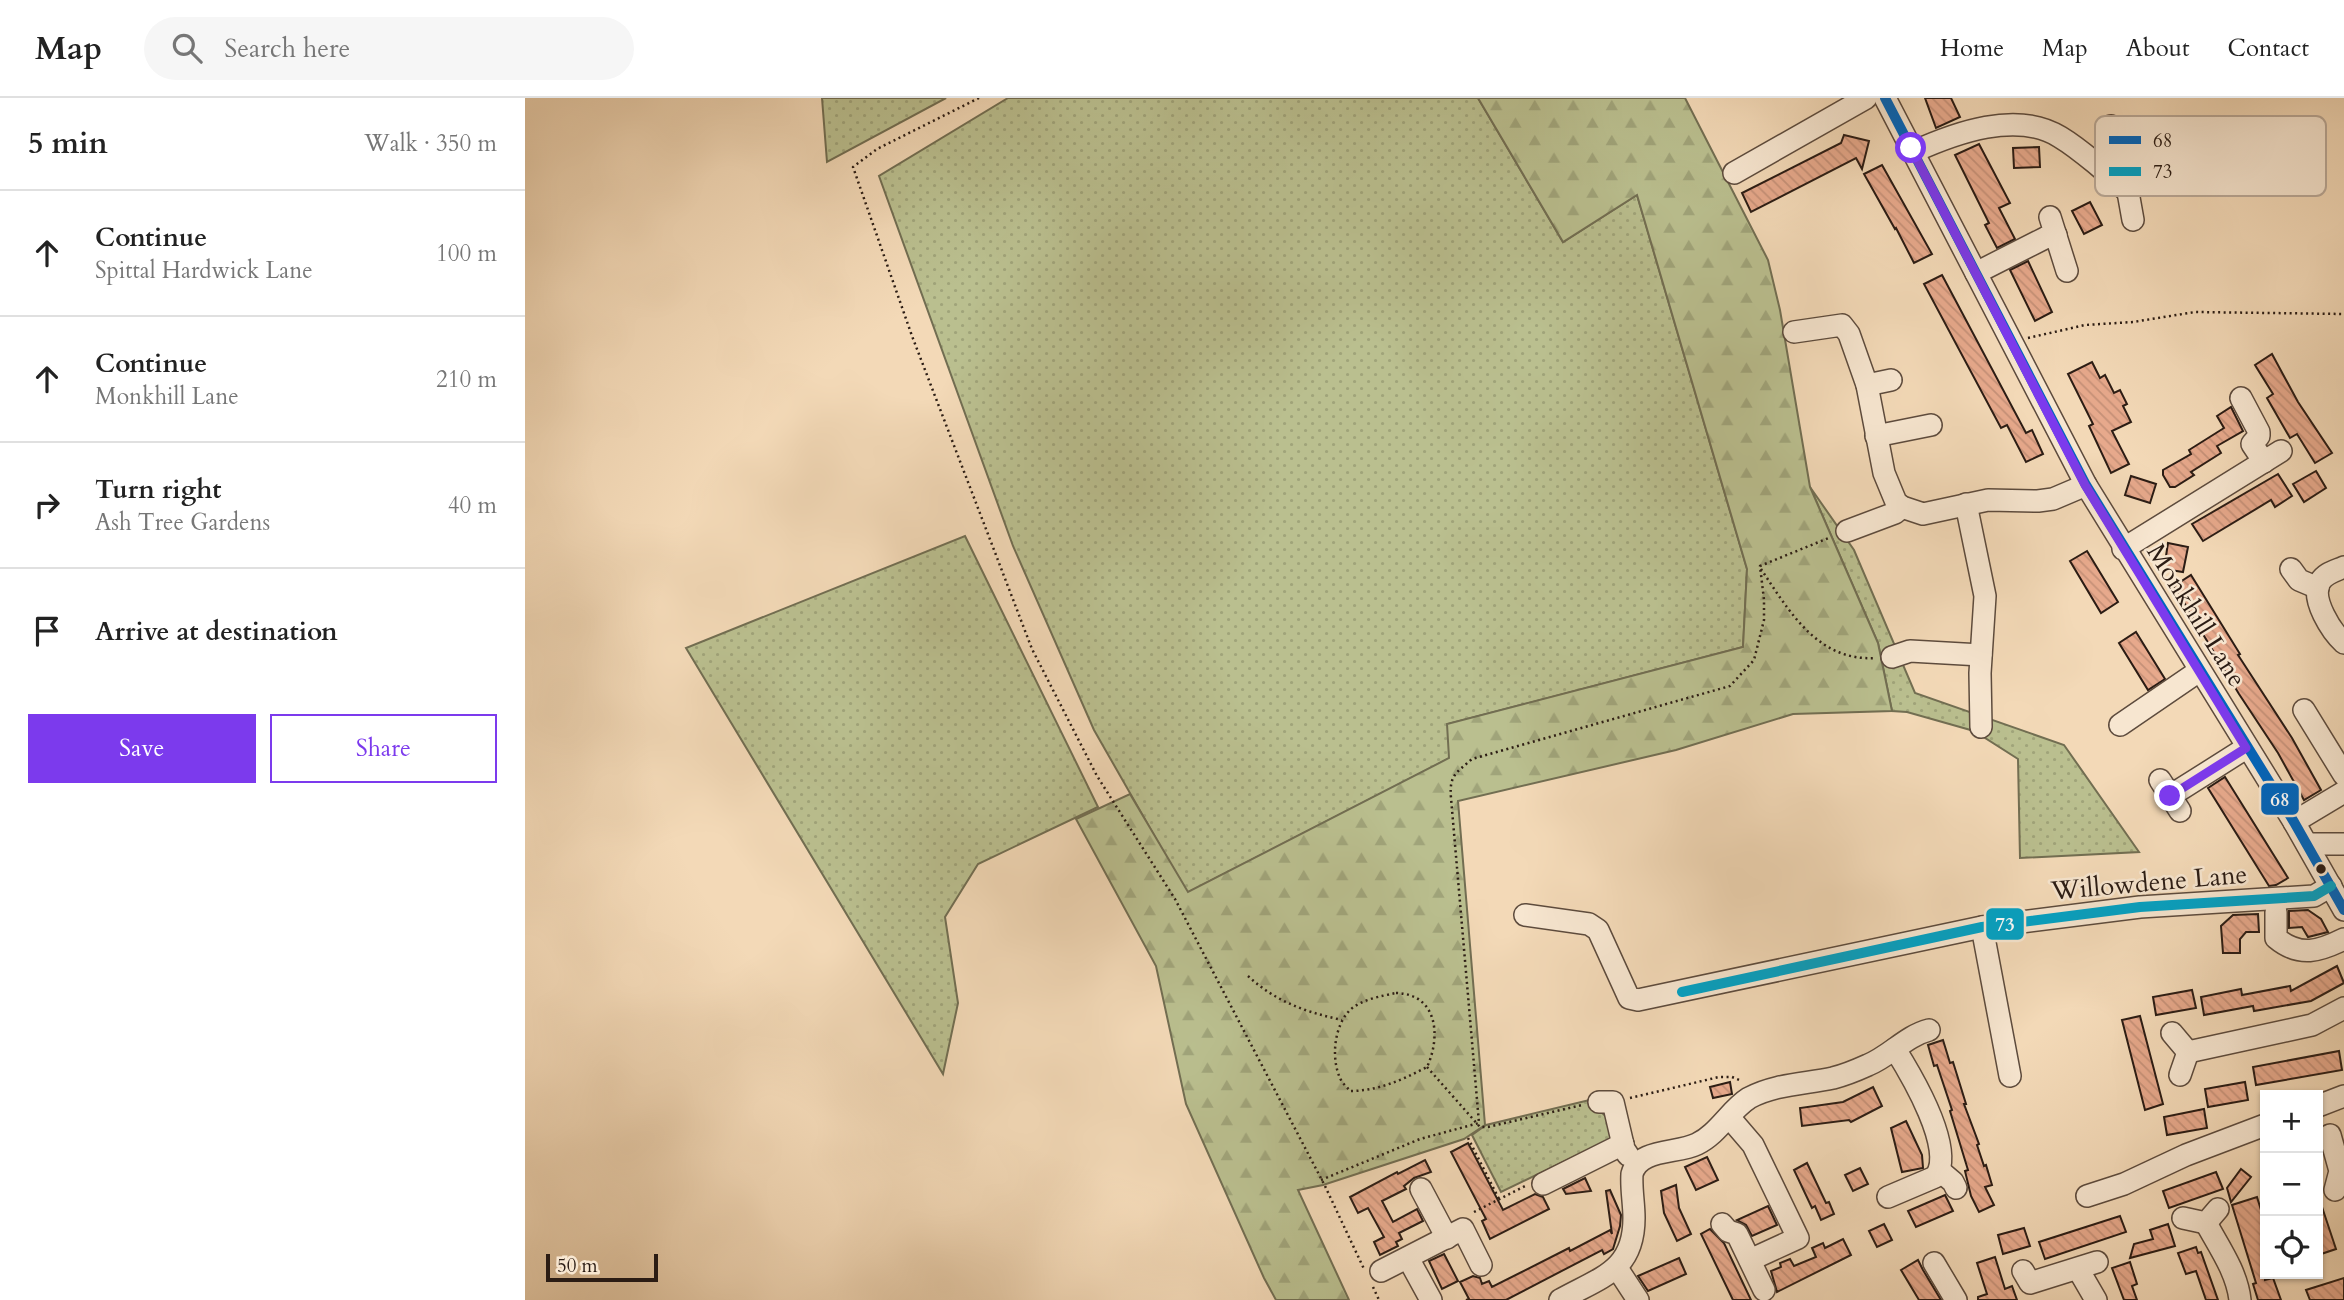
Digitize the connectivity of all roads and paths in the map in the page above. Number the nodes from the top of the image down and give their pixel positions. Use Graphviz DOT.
graph roads {
  1 [pos="979,98"];
  2 [pos="1865,98"];
  3 [pos="1885,98"];
  4 [pos="1913,152"];
  5 [pos="2095,165"];
  6 [pos="1734,173"];
  7 [pos="2129,196"];
  8 [pos="2133,219"];
  9 [pos="2067,271"];
  10 [pos="1976,273"];
  11 [pos="2344,314"];
  12 [pos="1794,332"];
  13 [pos="2012,343"];
  14 [pos="1891,380"];
  15 [pos="1867,385"];
  16 [pos="2241,398"];
  17 [pos="1930,425"];
  18 [pos="1876,436"];
  19 [pos="2085,485"];
  20 [pos="1966,504"];
  21 [pos="1902,507"];
  22 [pos="1847,531"];
  23 [pos="2123,549"];
  24 [pos="1760,566"];
  25 [pos="2344,567"];
  26 [pos="2291,569"];
  27 [pos="2318,589"];
  28 [pos="2344,643"];
  29 [pos="1892,657"];
  30 [pos="1980,664"];
  31 [pos="2199,671"];
  32 [pos="2304,710"];
  33 [pos="2120,725"];
  34 [pos="1981,727"];
  35 [pos="2246,748"];
  36 [pos="2344,775"];
  37 [pos="2344,792"];
  38 [pos="2170,795"];
  39 [pos="2294,822"];
  40 [pos="2307,844"];
  41 [pos="2344,844"];
  42 [pos="2331,886"];
  43 [pos="2344,910"];
  44 [pos="2276,912"];
  45 [pos="1525,915"];
  46 [pos="1982,928"];
  47 [pos="2344,939"];
  48 [pos="1248,976"];
  49 [pos="2344,1008"];
  50 [pos="1343,1021"];
  51 [pos="1929,1030"];
  52 [pos="2172,1033"];
  53 [pos="1895,1049"];
  54 [pos="2188,1052"];
  55 [pos="1427,1067"];
  56 [pos="2180,1075"];
  57 [pos="2010,1076"];
  58 [pos="1758,1094"];
  59 [pos="2344,1096"];
  60 [pos="1606,1101"];
  61 [pos="2323,1104"];
  62 [pos="1729,1117"];
  63 [pos="1476,1124"];
  64 [pos="2260,1127"];
  65 [pos="2330,1135"];
  66 [pos="1468,1138"];
  67 [pos="1623,1144"];
  68 [pos="1637,1163"];
  69 [pos="1940,1171"];
  70 [pos="2340,1177"];
  71 [pos="1321,1180"];
  72 [pos="1543,1184"];
  73 [pos="1423,1188"];
  74 [pos="1956,1188"];
  75 [pos="2087,1196"];
  76 [pos="1888,1197"];
  77 [pos="1499,1199"];
  78 [pos="2183,1218"];
  79 [pos="1729,1229"];
  80 [pos="1455,1234"];
  81 [pos="1408,1258"];
  82 [pos="1750,1260"];
  83 [pos="1934,1263"];
  84 [pos="1481,1265"];
  85 [pos="1617,1268"];
  86 [pos="2026,1277"];
  87 [pos="1373,1278"];
  88 [pos="1764,1290"];
  89 [pos="1379,1300"];
  90 [pos="1431,1300"];
  91 [pos="1560,1300"];
  92 [pos="1639,1300"];
  93 [pos="1956,1300"];
  94 [pos="2096,1300"];
  95 [pos="2240,1300"];
  1 -- 71 [label="path"];
  2 -- 6 [label="street"];
  3 -- 4 [label="street, Monkhill Lane"];
  4 -- 5 [label="street"];
  4 -- 10 [label="street, Monkhill Lane"];
  7 -- 8 [label="street"];
  9 -- 10 [label="street"];
  10 -- 13 [label="street, Monkhill Lane"];
  11 -- 13 [label="path"];
  12 -- 15 [label="street"];
  13 -- 19 [label="street, Monkhill Lane"];
  14 -- 15 [label="street"];
  15 -- 18 [label="street"];
  16 -- 23 [label="street"];
  17 -- 18 [label="street"];
  18 -- 21 [label="street"];
  19 -- 20 [label="street"];
  19 -- 23 [label="street, Monkhill Lane"];
  20 -- 21 [label="street"];
  20 -- 30 [label="street"];
  21 -- 22 [label="street"];
  22 -- 24 [label="path"];
  23 -- 31 [label="street, Monkhill Lane"];
  24 -- 29 [label="path"];
  24 -- 63 [label="path"];
  25 -- 27 [label="street"];
  26 -- 27 [label="street"];
  27 -- 28 [label="street"];
  29 -- 30 [label="street"];
  30 -- 34 [label="street"];
  31 -- 33 [label="street"];
  31 -- 35 [label="street, Monkhill Lane"];
  32 -- 36 [label="street"];
  35 -- 38 [label="street"];
  35 -- 39 [label="street, Monkhill Lane"];
  37 -- 39 [label="street"];
  39 -- 40 [label="street, Monkhill Lane"];
  40 -- 41 [label="street"];
  40 -- 42 [label="street, Monkhill Lane"];
  42 -- 43 [label="street, Monkhill Lane"];
  42 -- 46 [label="street, Willowdene Lane"];
  44 -- 47 [label="street"];
  45 -- 46 [label="street, Willowdene Lane"];
  46 -- 57 [label="street"];
  48 -- 50 [label="path"];
  49 -- 54 [label="street"];
  50 -- 55 [label="path"];
  50 -- 55 [label="path"];
  51 -- 53 [label="street"];
  52 -- 54 [label="street"];
  53 -- 58 [label="street"];
  53 -- 69 [label="street"];
  54 -- 56 [label="street"];
  55 -- 63 [label="path"];
  58 -- 60 [label="path"];
  58 -- 62 [label="street"];
  59 -- 61 [label="street"];
  60 -- 63 [label="path"];
  60 -- 67 [label="street"];
  62 -- 68 [label="street"];
  62 -- 82 [label="street"];
  63 -- 71 [label="path"];
  64 -- 75 [label="street"];
  65 -- 70 [label="street"];
  66 -- 77 [label="path"];
  67 -- 68 [label="street"];
  67 -- 72 [label="street"];
  68 -- 85 [label="street"];
  69 -- 74 [label="street"];
  69 -- 76 [label="street"];
  71 -- 87 [label="path"];
  73 -- 80 [label="street"];
  78 -- 95 [label="street"];
  79 -- 82 [label="street"];
  80 -- 81 [label="street"];
  80 -- 84 [label="street"];
  81 -- 87 [label="street"];
  81 -- 90 [label="street"];
  82 -- 88 [label="street"];
  83 -- 93 [label="street"];
  85 -- 91 [label="street"];
  85 -- 92 [label="street"];
  86 -- 94 [label="street"];
  87 -- 89 [label="path"];
}
